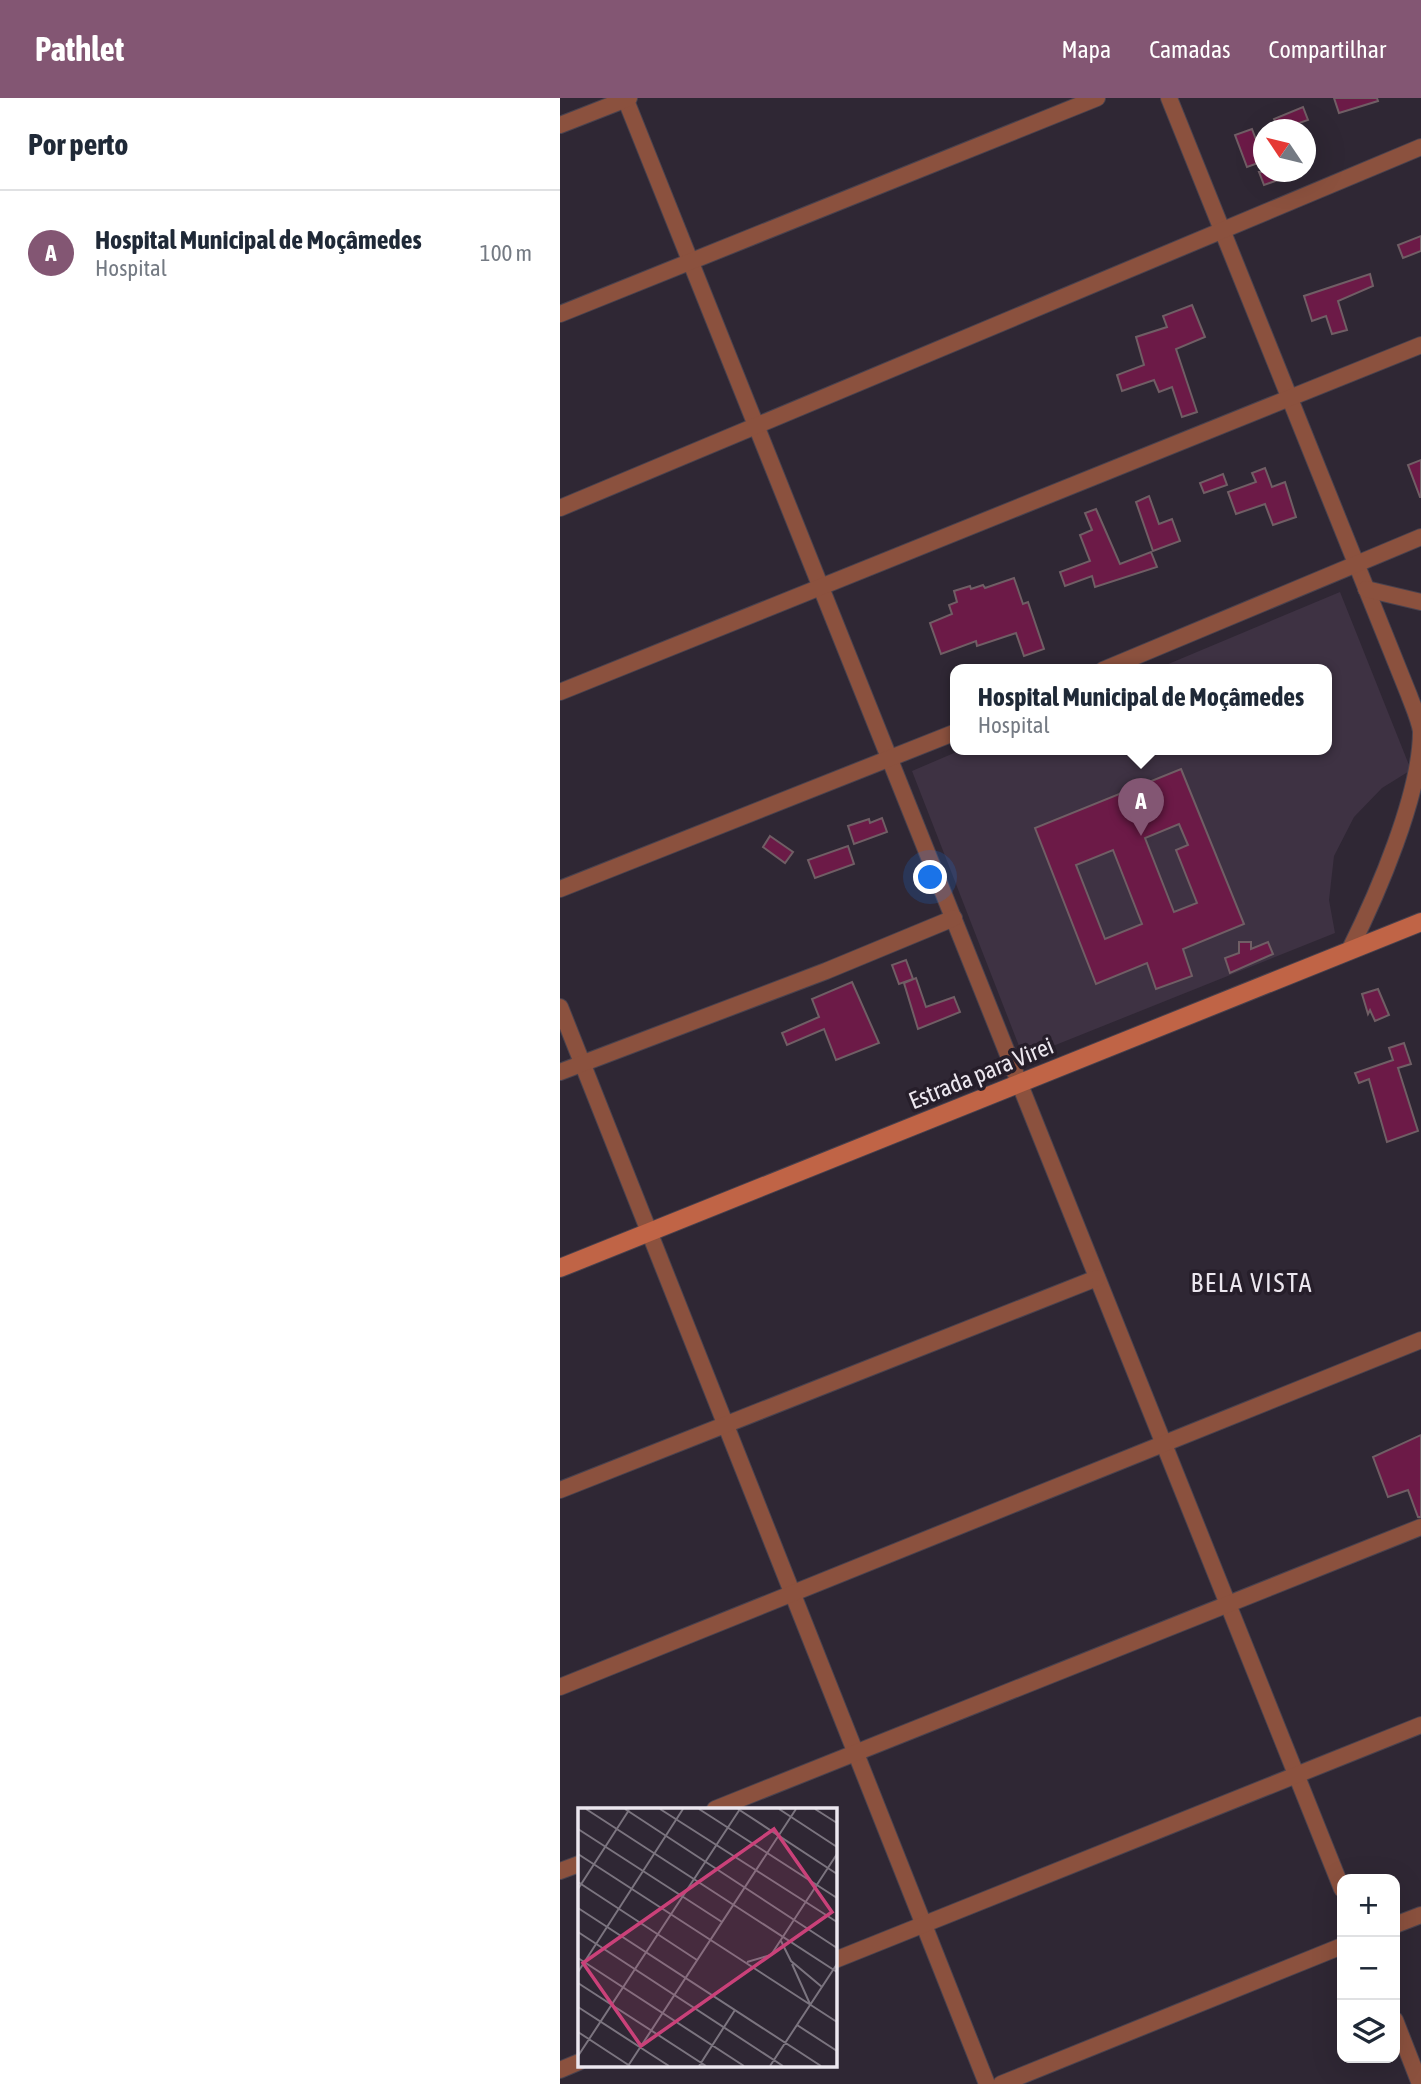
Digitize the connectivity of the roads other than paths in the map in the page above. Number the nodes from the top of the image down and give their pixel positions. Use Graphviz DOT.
graph roads {
  1 [pos="626,98"];
  2 [pos="1097,98"];
  3 [pos="1169,98"];
  4 [pos="560,125"];
  5 [pos="1421,147"];
  6 [pos="1221,229"];
  7 [pos="691,262"];
  8 [pos="560,314"];
  9 [pos="1421,345"];
  10 [pos="1289,397"];
  11 [pos="756,426"];
  12 [pos="560,508"];
  13 [pos="1421,537"];
  14 [pos="1356,563"];
  15 [pos="821,586"];
  16 [pos="1366,589"];
  17 [pos="1421,602"];
  18 [pos="1117,664"];
  19 [pos="560,692"];
  20 [pos="950,734"];
  21 [pos="890,759"];
  22 [pos="560,889"];
  23 [pos="954,918"];
  24 [pos="1421,922"];
  25 [pos="1349,951"];
  26 [pos="560,1007"];
  27 [pos="582,1063"];
  28 [pos="560,1072"];
  29 [pos="1020,1084"];
  30 [pos="649,1233"];
  31 [pos="560,1268"];
  32 [pos="1097,1278"];
  33 [pos="1421,1340"];
  34 [pos="726,1424"];
  35 [pos="1164,1444"];
  36 [pos="560,1490"];
  37 [pos="1421,1527"];
  38 [pos="793,1593"];
  39 [pos="1228,1604"];
  40 [pos="560,1687"];
  41 [pos="1421,1725"];
  42 [pos="856,1753"];
  43 [pos="1297,1775"];
  44 [pos="718,1808"];
  45 [pos="578,1864"];
  46 [pos="560,1871"];
  47 [pos="1337,1876"];
  48 [pos="1421,1915"];
  49 [pos="1400,1923"];
  50 [pos="924,1924"];
  51 [pos="1337,1948"];
  52 [pos="836,1960"];
  53 [pos="1400,2033"];
  54 [pos="578,2063"];
  55 [pos="560,2073"];
  56 [pos="564,2084"];
  57 [pos="988,2084"];
  58 [pos="1001,2084"];
  59 [pos="1420,2084"];
  1 -- 4 [label="street"];
  1 -- 7 [label="street"];
  2 -- 7 [label="street"];
  3 -- 6 [label="street"];
  5 -- 6 [label="street"];
  6 -- 10 [label="street"];
  6 -- 11 [label="street"];
  7 -- 8 [label="street"];
  7 -- 11 [label="street"];
  9 -- 10 [label="street"];
  10 -- 14 [label="street"];
  10 -- 15 [label="street"];
  11 -- 12 [label="street"];
  11 -- 15 [label="street"];
  13 -- 14 [label="street"];
  14 -- 16 [label="street"];
  14 -- 18 [label="street"];
  15 -- 19 [label="street"];
  15 -- 21 [label="street"];
  16 -- 17 [label="street"];
  16 -- 25 [label="street"];
  20 -- 21 [label="street"];
  21 -- 22 [label="street"];
  21 -- 23 [label="street"];
  23 -- 27 [label="street"];
  23 -- 29 [label="street"];
  24 -- 25 [label="street, Estrada para Virei"];
  25 -- 29 [label="street, Estrada para Virei"];
  26 -- 27 [label="street"];
  27 -- 28 [label="street"];
  27 -- 30 [label="street"];
  29 -- 30 [label="street, Estrada para Virei"];
  29 -- 32 [label="street"];
  30 -- 31 [label="street, Estrada para Virei"];
  30 -- 34 [label="street"];
  32 -- 34 [label="street"];
  32 -- 35 [label="street"];
  33 -- 35 [label="street"];
  34 -- 36 [label="street"];
  34 -- 38 [label="street"];
  35 -- 38 [label="street"];
  35 -- 39 [label="street"];
  37 -- 39 [label="street"];
  38 -- 40 [label="street"];
  38 -- 42 [label="street"];
  39 -- 42 [label="street"];
  39 -- 43 [label="street"];
  41 -- 43 [label="street"];
  42 -- 44 [label="street"];
  42 -- 50 [label="street"];
  43 -- 47 [label="street"];
  43 -- 50 [label="street"];
  45 -- 46 [label="street"];
  48 -- 49 [label="street"];
  50 -- 52 [label="street"];
  50 -- 57 [label="street"];
  51 -- 58 [label="street"];
  53 -- 59 [label="street"];
  54 -- 55 [label="street"];
  55 -- 56 [label="street"];
}
